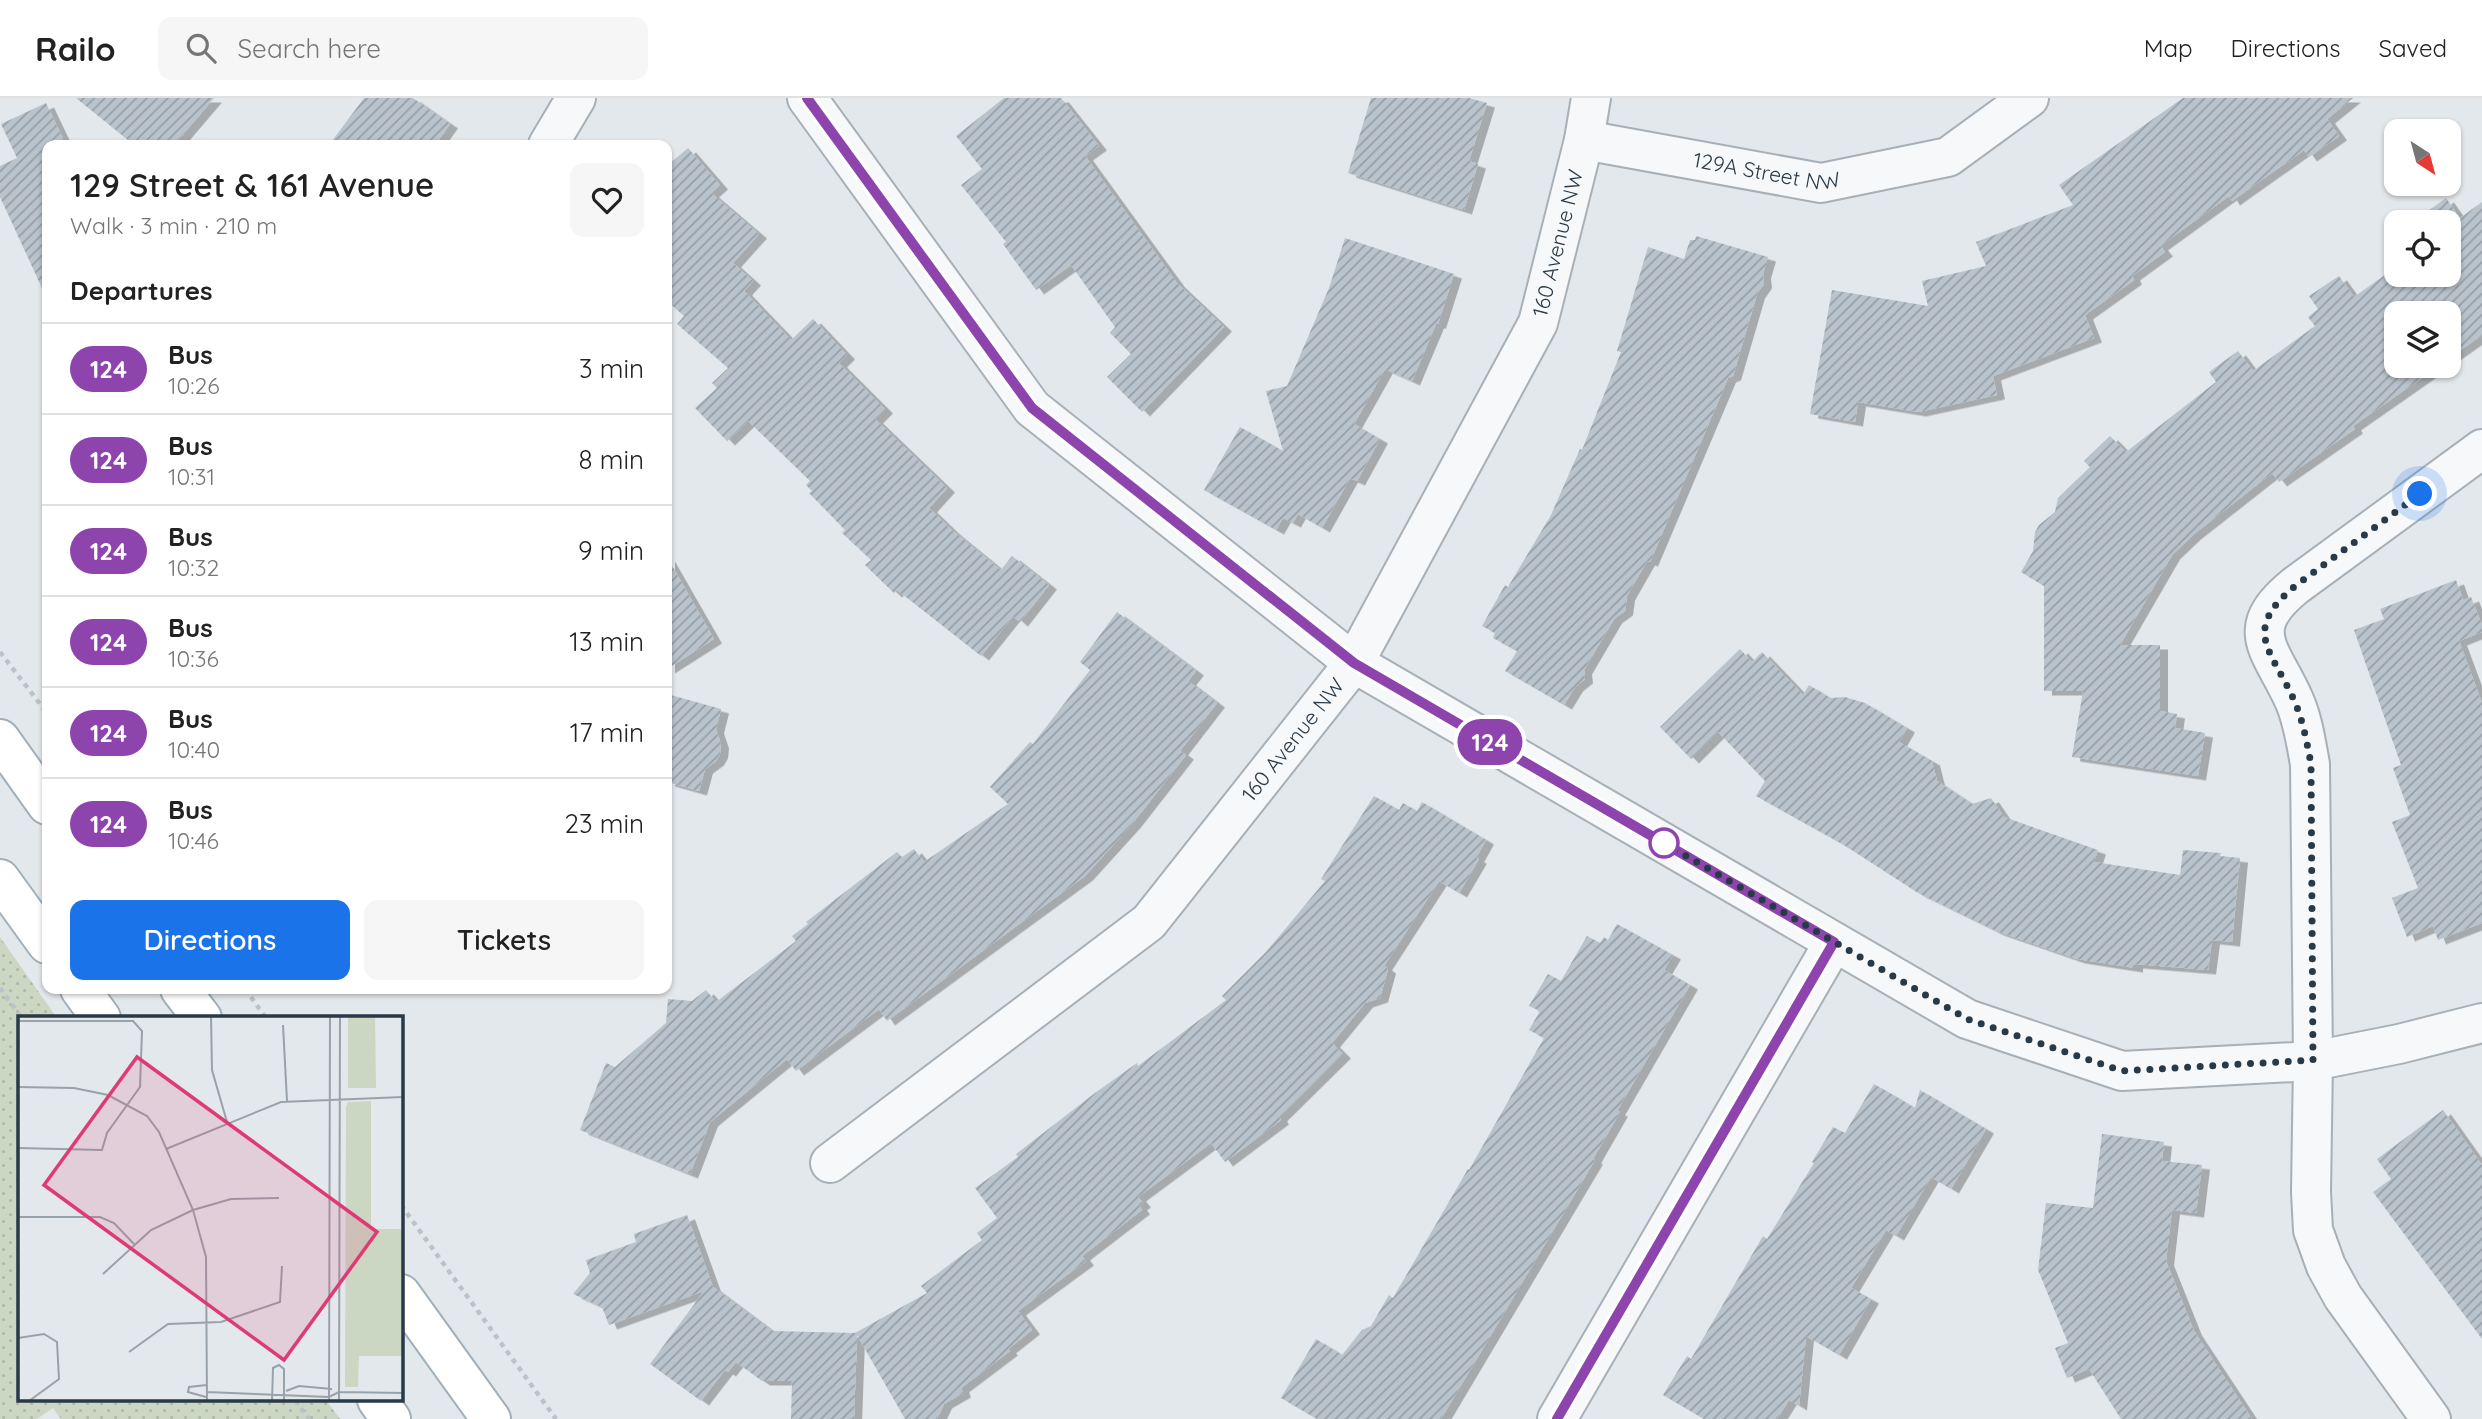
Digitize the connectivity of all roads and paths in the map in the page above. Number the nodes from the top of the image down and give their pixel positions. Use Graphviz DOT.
graph roads {
  1 [pos="576,98"];
  2 [pos="807,98"];
  3 [pos="1591,98"];
  4 [pos="2029,98"];
  5 [pos="551,140"];
  6 [pos="1584,141"];
  7 [pos="2482,449"];
  8 [pos="0,652"];
  9 [pos="1354,663"];
  10 [pos="42,707"];
  11 [pos="0,739"];
  12 [pos="42,798"];
  13 [pos="0,879"];
  14 [pos="42,937"];
  15 [pos="1834,942"];
  16 [pos="0,988"];
  17 [pos="83,994"];
  18 [pos="184,994"];
  19 [pos="249,994"];
  20 [pos="21,1016"];
  21 [pos="99,1016"];
  22 [pos="200,1016"];
  23 [pos="265,1016"];
  24 [pos="2482,1023"];
  25 [pos="2313,1060"];
  26 [pos="830,1163"];
  27 [pos="402,1206"];
  28 [pos="402,1295"];
  29 [pos="296,1402"];
  30 [pos="378,1402"];
  31 [pos="309,1419"];
  32 [pos="391,1419"];
  33 [pos="491,1419"];
  34 [pos="556,1419"];
  35 [pos="1557,1419"];
  36 [pos="2431,1419"];
  1 -- 5 [label="street"];
  2 -- 9 [label="street"];
  3 -- 6 [label="street, 160 Avenue NW"];
  4 -- 6 [label="street, 129A Street NW"];
  6 -- 9 [label="street, 160 Avenue NW"];
  7 -- 25 [label="street"];
  8 -- 10 [label="path"];
  9 -- 15 [label="street"];
  9 -- 26 [label="street, 160 Avenue NW"];
  11 -- 12 [label="main road"];
  13 -- 14 [label="main road"];
  15 -- 25 [label="street"];
  15 -- 35 [label="street"];
  16 -- 20 [label="path"];
  17 -- 21 [label="main road"];
  18 -- 22 [label="main road"];
  19 -- 23 [label="path"];
  24 -- 25 [label="street"];
  25 -- 36 [label="street"];
  27 -- 34 [label="path"];
  28 -- 33 [label="main road"];
  29 -- 31 [label="path"];
  30 -- 32 [label="main road"];
}
